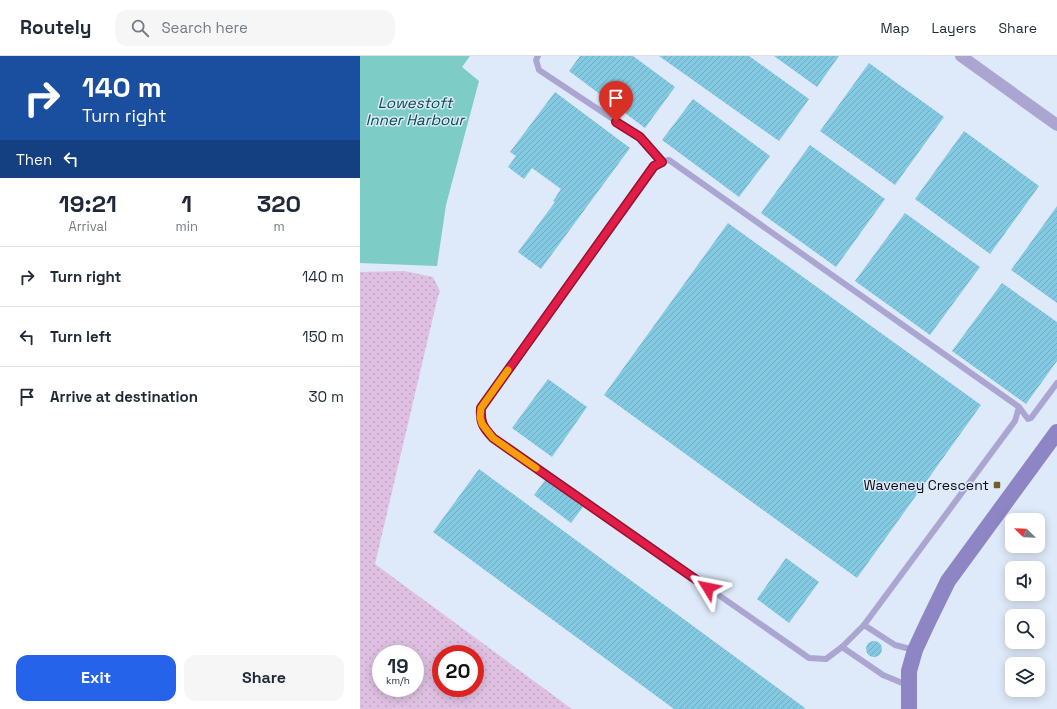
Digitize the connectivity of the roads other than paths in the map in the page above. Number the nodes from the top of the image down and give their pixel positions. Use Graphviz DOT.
graph roads {
  1 [pos="538,56"];
  2 [pos="961,56"];
  3 [pos="1057,125"];
  4 [pos="662,162"];
  5 [pos="1057,383"];
  6 [pos="1019,407"];
  7 [pos="1057,432"];
  8 [pos="864,626"];
  9 [pos="842,647"];
  10 [pos="915,650"];
  11 [pos="909,686"];
  12 [pos="909,709"];
  1 -- 4 [label="lane"];
  2 -- 3 [label="street"];
  4 -- 6 [label="lane"];
  4 -- 9 [label="lane"];
  5 -- 6 [label="lane"];
  6 -- 8 [label="lane"];
  7 -- 10 [label="main road"];
  8 -- 9 [label="lane"];
  8 -- 10 [label="lane"];
  9 -- 11 [label="lane"];
  10 -- 11 [label="main road"];
  11 -- 12 [label="main road"];
}
